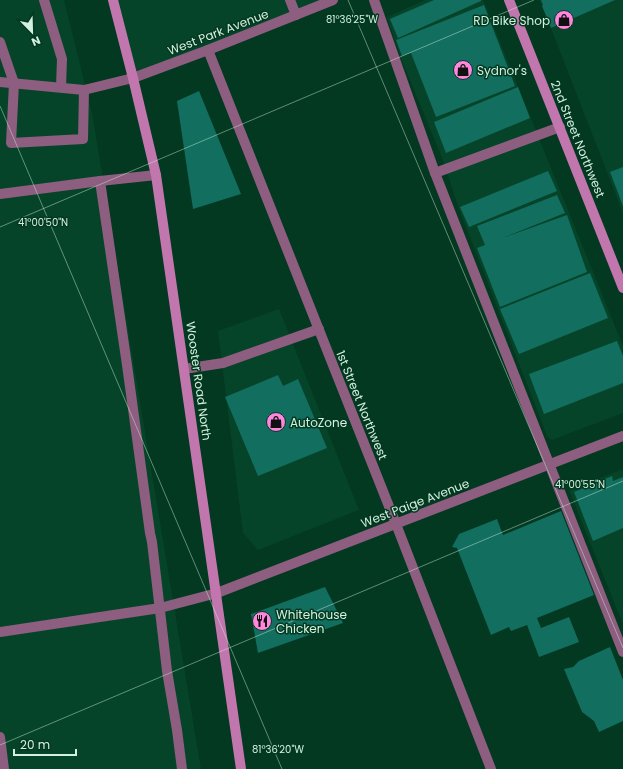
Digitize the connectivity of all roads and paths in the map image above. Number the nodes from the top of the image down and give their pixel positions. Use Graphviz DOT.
graph roads {
  1 [pos="44,0"];
  2 [pos="113,0"];
  3 [pos="290,0"];
  4 [pos="334,0"];
  5 [pos="374,0"];
  6 [pos="509,0"];
  7 [pos="296,15"];
  8 [pos="0,42"];
  9 [pos="208,50"];
  10 [pos="133,78"];
  11 [pos="0,82"];
  12 [pos="14,83"];
  13 [pos="61,87"];
  14 [pos="84,90"];
  15 [pos="560,127"];
  16 [pos="435,173"];
  17 [pos="156,175"];
  18 [pos="100,181"];
  19 [pos="0,194"];
  20 [pos="623,288"];
  21 [pos="319,329"];
  22 [pos="184,369"];
  23 [pos="623,436"];
  24 [pos="550,464"];
  25 [pos="396,524"];
  26 [pos="217,593"];
  27 [pos="160,608"];
  28 [pos="0,632"];
  29 [pos="623,652"];
  30 [pos="0,737"];
  31 [pos="4,769"];
  32 [pos="182,769"];
  33 [pos="241,769"];
  34 [pos="491,769"];
  1 -- 13 [label="street"];
  2 -- 10 [label="main road, Wooster Road North"];
  3 -- 7 [label="street"];
  4 -- 7 [label="street, West Park Avenue"];
  5 -- 16 [label="street"];
  6 -- 15 [label="main road, 2nd Street Northwest"];
  7 -- 9 [label="street, West Park Avenue"];
  8 -- 12 [label="street"];
  9 -- 10 [label="street, West Park Avenue"];
  9 -- 21 [label="street, 1st Street Northwest"];
  10 -- 14 [label="street, West Park Avenue"];
  10 -- 17 [label="main road, Wooster Road North"];
  11 -- 12 [label="street"];
  12 -- 13 [label="street"];
  12 -- 14 [label="street"];
  13 -- 14 [label="street"];
  15 -- 16 [label="street"];
  15 -- 20 [label="main road, 2nd Street Northwest"];
  16 -- 24 [label="street"];
  17 -- 18 [label="street"];
  17 -- 22 [label="main road, Wooster Road North"];
  18 -- 19 [label="street"];
  18 -- 27 [label="street"];
  21 -- 22 [label="street"];
  21 -- 25 [label="street, 1st Street Northwest"];
  22 -- 26 [label="main road, Wooster Road North"];
  23 -- 24 [label="street, West Paige Avenue"];
  24 -- 25 [label="street, West Paige Avenue"];
  24 -- 29 [label="street"];
  25 -- 26 [label="street, West Paige Avenue"];
  25 -- 34 [label="street, 1st Street Northwest"];
  26 -- 27 [label="street, West Paige Avenue"];
  26 -- 33 [label="main road, Wooster Road North"];
  27 -- 28 [label="street, West Paige Avenue"];
  27 -- 32 [label="street"];
  30 -- 31 [label="street"];
}
